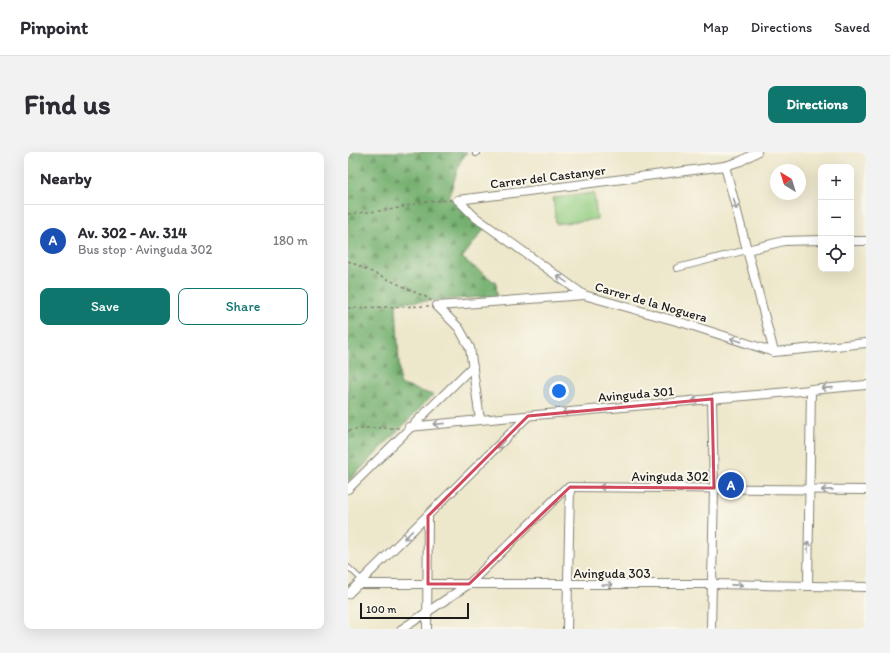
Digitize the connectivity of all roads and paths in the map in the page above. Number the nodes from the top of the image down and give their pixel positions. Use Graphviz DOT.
graph roads {
  1 [pos="757,152"];
  2 [pos="725,166"];
  3 [pos="458,200"];
  4 [pos="348,214"];
  5 [pos="818,240"];
  6 [pos="854,241"];
  7 [pos="866,241"];
  8 [pos="747,250"];
  9 [pos="348,261"];
  10 [pos="677,268"];
  11 [pos="584,295"];
  12 [pos="437,306"];
  13 [pos="348,308"];
  14 [pos="866,342"];
  15 [pos="774,352"];
  16 [pos="473,366"];
  17 [pos="866,385"];
  18 [pos="811,389"];
  19 [pos="712,399"];
  20 [pos="528,416"];
  21 [pos="480,420"];
  22 [pos="409,427"];
  23 [pos="348,431"];
  24 [pos="570,487"];
  25 [pos="714,488"];
  26 [pos="348,489"];
  27 [pos="809,490"];
  28 [pos="866,490"];
  29 [pos="428,516"];
  30 [pos="348,567"];
  31 [pos="360,582"];
  32 [pos="428,584"];
  33 [pos="470,584"];
  34 [pos="712,584"];
  35 [pos="568,585"];
  36 [pos="808,586"];
  37 [pos="866,587"];
  38 [pos="348,594"];
  39 [pos="427,612"];
  40 [pos="402,629"];
  41 [pos="427,629"];
  42 [pos="567,629"];
  43 [pos="712,629"];
  1 -- 2 [label="street, Carrer del Castanyer"];
  2 -- 3 [label="street, Carrer del Castanyer"];
  2 -- 8 [label="street, one-way"];
  3 -- 4 [label="path"];
  11 -- 3 [label="street, Carrer de la Noguera, one-way"];
  5 -- 8 [label="street"];
  6 -- 7 [label="street"];
  8 -- 10 [label="street"];
  8 -- 15 [label="street"];
  9 -- 12 [label="path"];
  11 -- 12 [label="street"];
  15 -- 11 [label="street, Carrer de la Noguera, one-way"];
  12 -- 13 [label="path"];
  12 -- 16 [label="street"];
  14 -- 15 [label="street, Carrer de la Noguera"];
  16 -- 21 [label="street"];
  16 -- 22 [label="street"];
  17 -- 18 [label="street, Avinguda 301, one-way"];
  18 -- 19 [label="street, Avinguda 301"];
  18 -- 27 [label="street"];
  19 -- 20 [label="street, Avinguda 301, one-way"];
  19 -- 25 [label="street"];
  20 -- 21 [label="street, Avinguda 301"];
  20 -- 29 [label="street, one-way"];
  21 -- 22 [label="street, Avinguda 301, one-way"];
  22 -- 23 [label="path"];
  22 -- 26 [label="street"];
  25 -- 24 [label="street, Avinguda 302, one-way"];
  24 -- 33 [label="street"];
  24 -- 35 [label="street"];
  25 -- 27 [label="street, Avinguda 302"];
  25 -- 34 [label="street"];
  28 -- 27 [label="street, Avinguda 302, one-way"];
  36 -- 27 [label="street, one-way"];
  29 -- 31 [label="street, one-way"];
  29 -- 32 [label="street"];
  30 -- 31 [label="lane"];
  31 -- 32 [label="street, Avinguda 303"];
  31 -- 38 [label="street"];
  32 -- 33 [label="street, Avinguda 303"];
  32 -- 39 [label="street"];
  33 -- 35 [label="street, Avinguda 303"];
  33 -- 39 [label="street"];
  35 -- 34 [label="street, Avinguda 303, one-way"];
  34 -- 36 [label="street, Avinguda 303, one-way"];
  34 -- 43 [label="street"];
  35 -- 42 [label="street"];
  36 -- 37 [label="street, Avinguda 303"];
  39 -- 40 [label="street"];
  39 -- 41 [label="street"];
}
